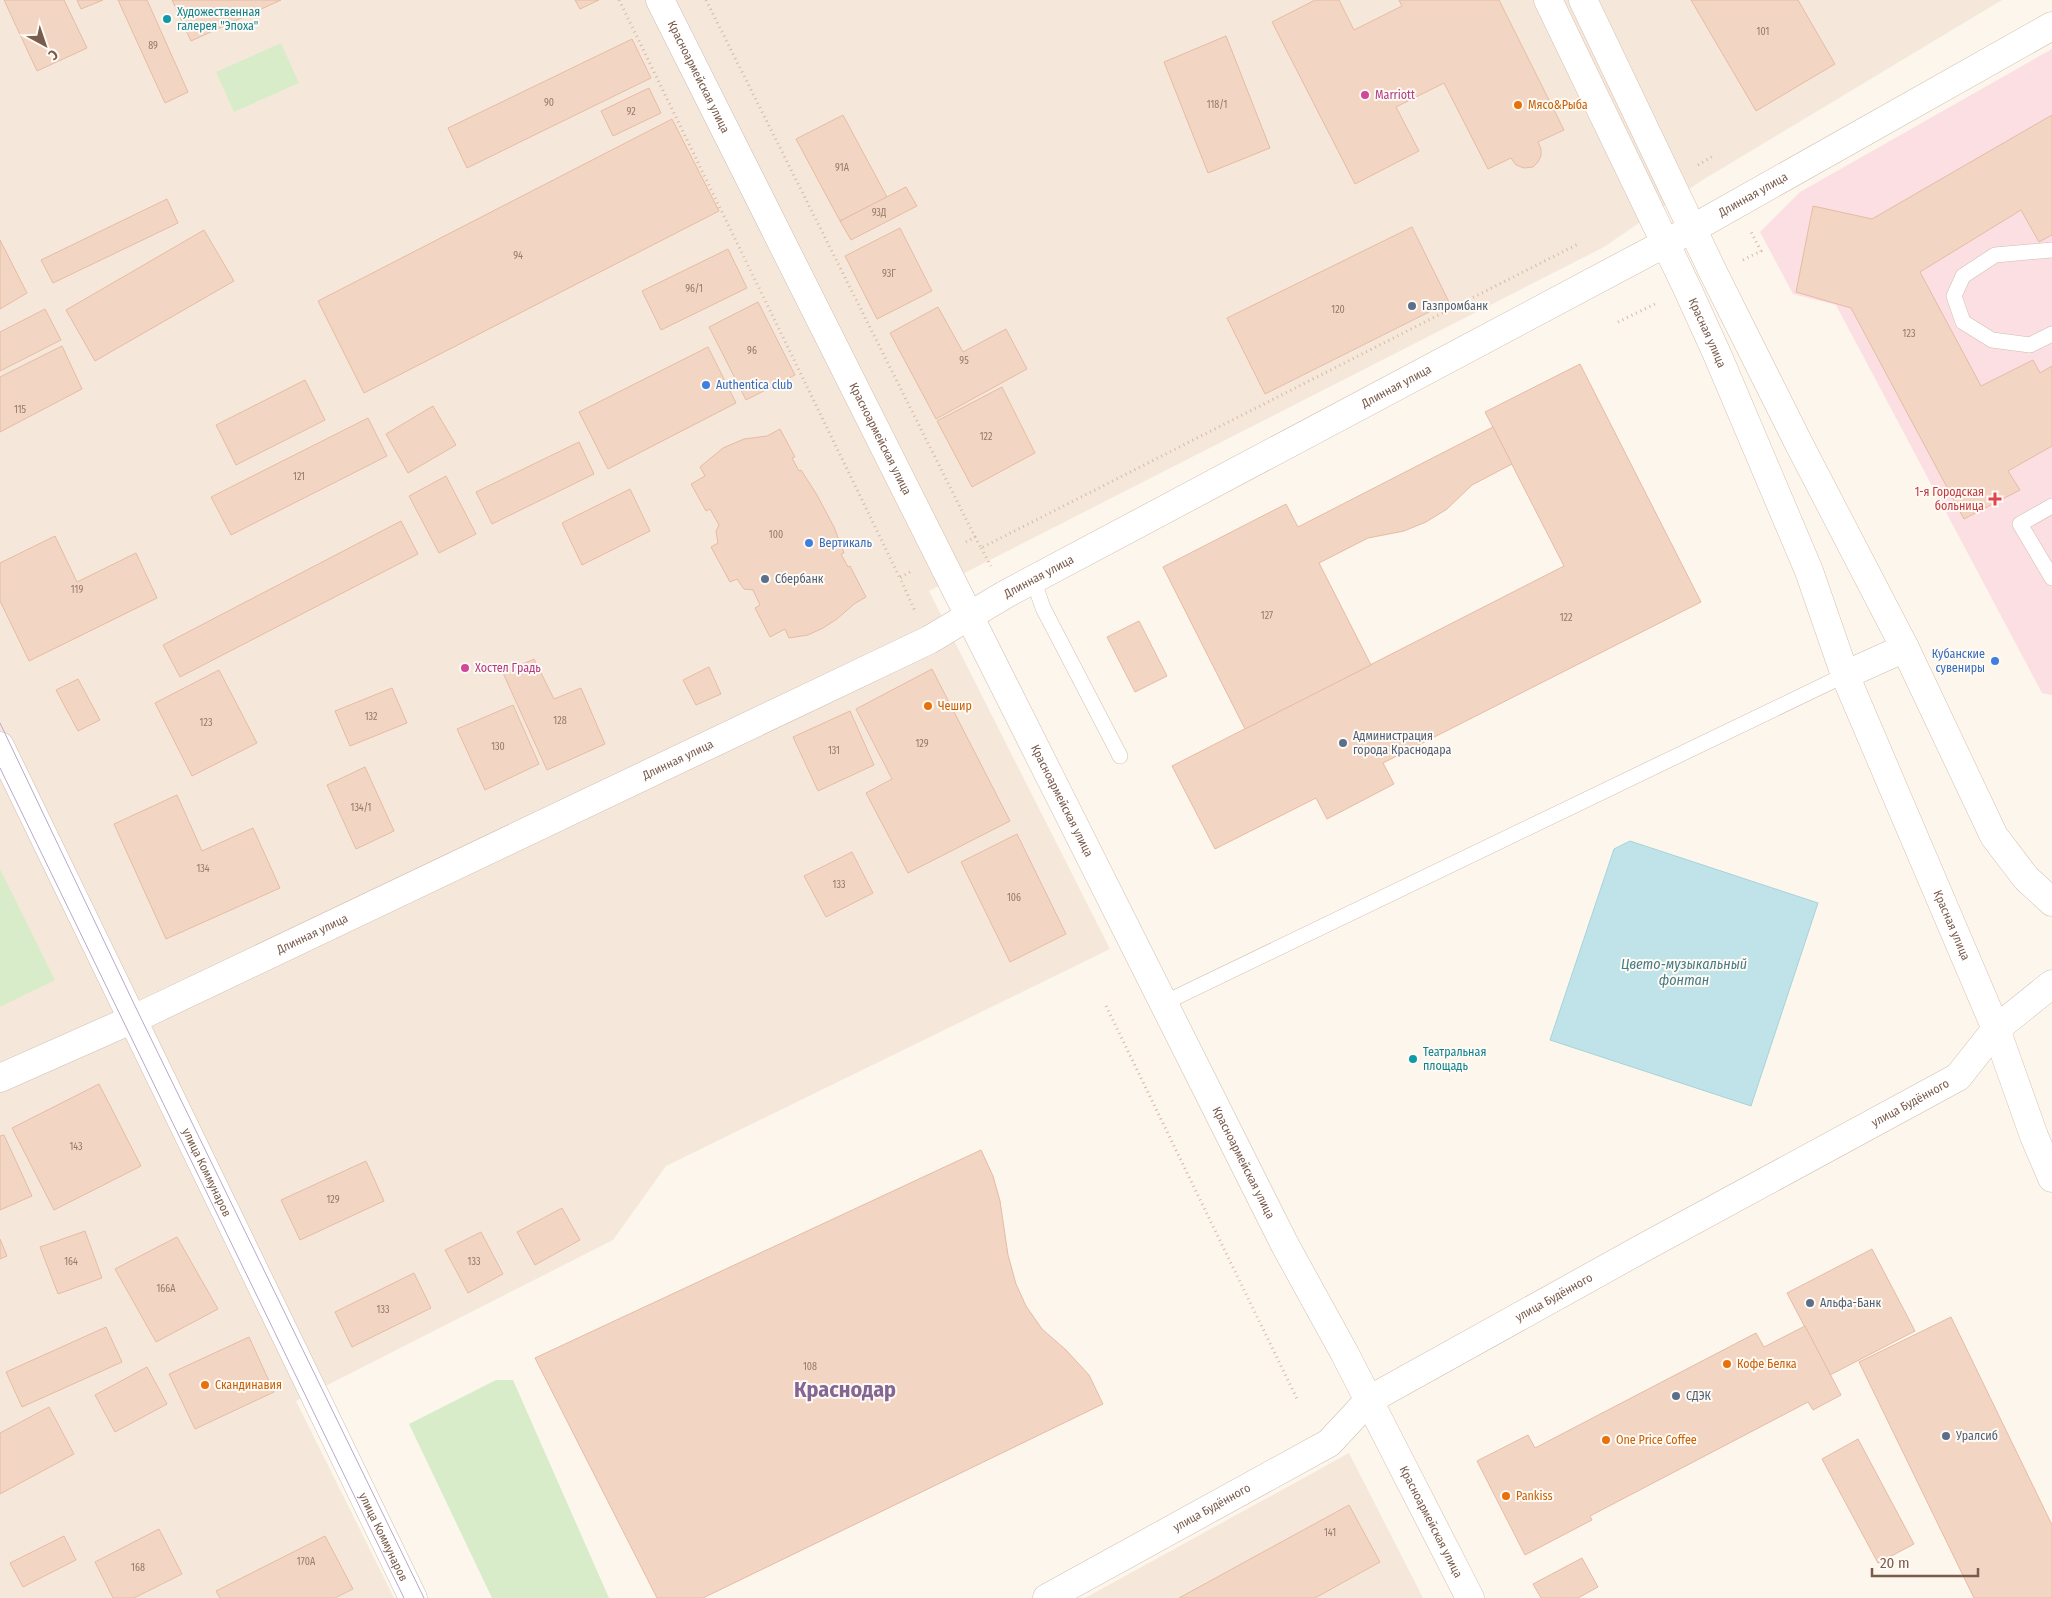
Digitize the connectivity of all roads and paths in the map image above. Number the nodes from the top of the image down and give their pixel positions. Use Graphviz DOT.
graph roads {
  1 [pos="619,0"];
  2 [pos="660,0"];
  3 [pos="706,0"];
  4 [pos="1548,0"];
  5 [pos="1583,0"];
  6 [pos="2052,26"];
  7 [pos="1692,229"];
  8 [pos="1580,243"];
  9 [pos="1665,244"];
  10 [pos="2052,250"];
  11 [pos="2052,334"];
  12 [pos="2052,506"];
  13 [pos="975,537"];
  14 [pos="940,556"];
  15 [pos="900,578"];
  16 [pos="2052,578"];
  17 [pos="1032,580"];
  18 [pos="969,616"];
  19 [pos="929,640"];
  20 [pos="1905,648"];
  21 [pos="1845,675"];
  22 [pos="0,746"];
  23 [pos="1120,756"];
  24 [pos="2052,902"];
  25 [pos="2052,984"];
  26 [pos="1164,1003"];
  27 [pos="1106,1006"];
  28 [pos="132,1020"];
  29 [pos="1996,1029"];
  30 [pos="0,1078"];
  31 [pos="2052,1178"];
  32 [pos="1369,1400"];
  33 [pos="1298,1401"];
  34 [pos="413,1598"];
  35 [pos="1047,1598"];
  36 [pos="1470,1598"];
  1 -- 15 [label="path"];
  2 -- 14 [label="street, Красноармейская улица"];
  3 -- 13 [label="path"];
  4 -- 9 [label="street, Красная улица"];
  5 -- 7 [label="street"];
  6 -- 7 [label="street, Длинная улица"];
  7 -- 9 [label="street, Длинная улица"];
  7 -- 20 [label="street"];
  8 -- 13 [label="path"];
  9 -- 17 [label="street, Длинная улица"];
  9 -- 21 [label="street, Красная улица"];
  10 -- 11 [label="lane"];
  12 -- 16 [label="lane"];
  13 -- 14 [label="path"];
  14 -- 15 [label="path"];
  14 -- 18 [label="street, Красноармейская улица"];
  15 -- 19 [label="path"];
  17 -- 18 [label="street, Длинная улица"];
  17 -- 23 [label="lane"];
  18 -- 19 [label="street, Длинная улица"];
  18 -- 26 [label="street, Красноармейская улица"];
  19 -- 28 [label="street, Длинная улица"];
  20 -- 21 [label="street"];
  20 -- 24 [label="street"];
  21 -- 26 [label="lane"];
  21 -- 29 [label="street, Красная улица"];
  22 -- 28 [label="street, улица Коммунаров"];
  25 -- 29 [label="street, улица Будённого"];
  26 -- 32 [label="street, Красноармейская улица"];
  27 -- 33 [label="path"];
  28 -- 30 [label="street, Длинная улица"];
  28 -- 34 [label="street, улица Коммунаров"];
  29 -- 31 [label="street, Красная улица"];
  29 -- 32 [label="street, улица Будённого"];
  32 -- 35 [label="street, улица Будённого"];
  32 -- 36 [label="street, Красноармейская улица"];
}
